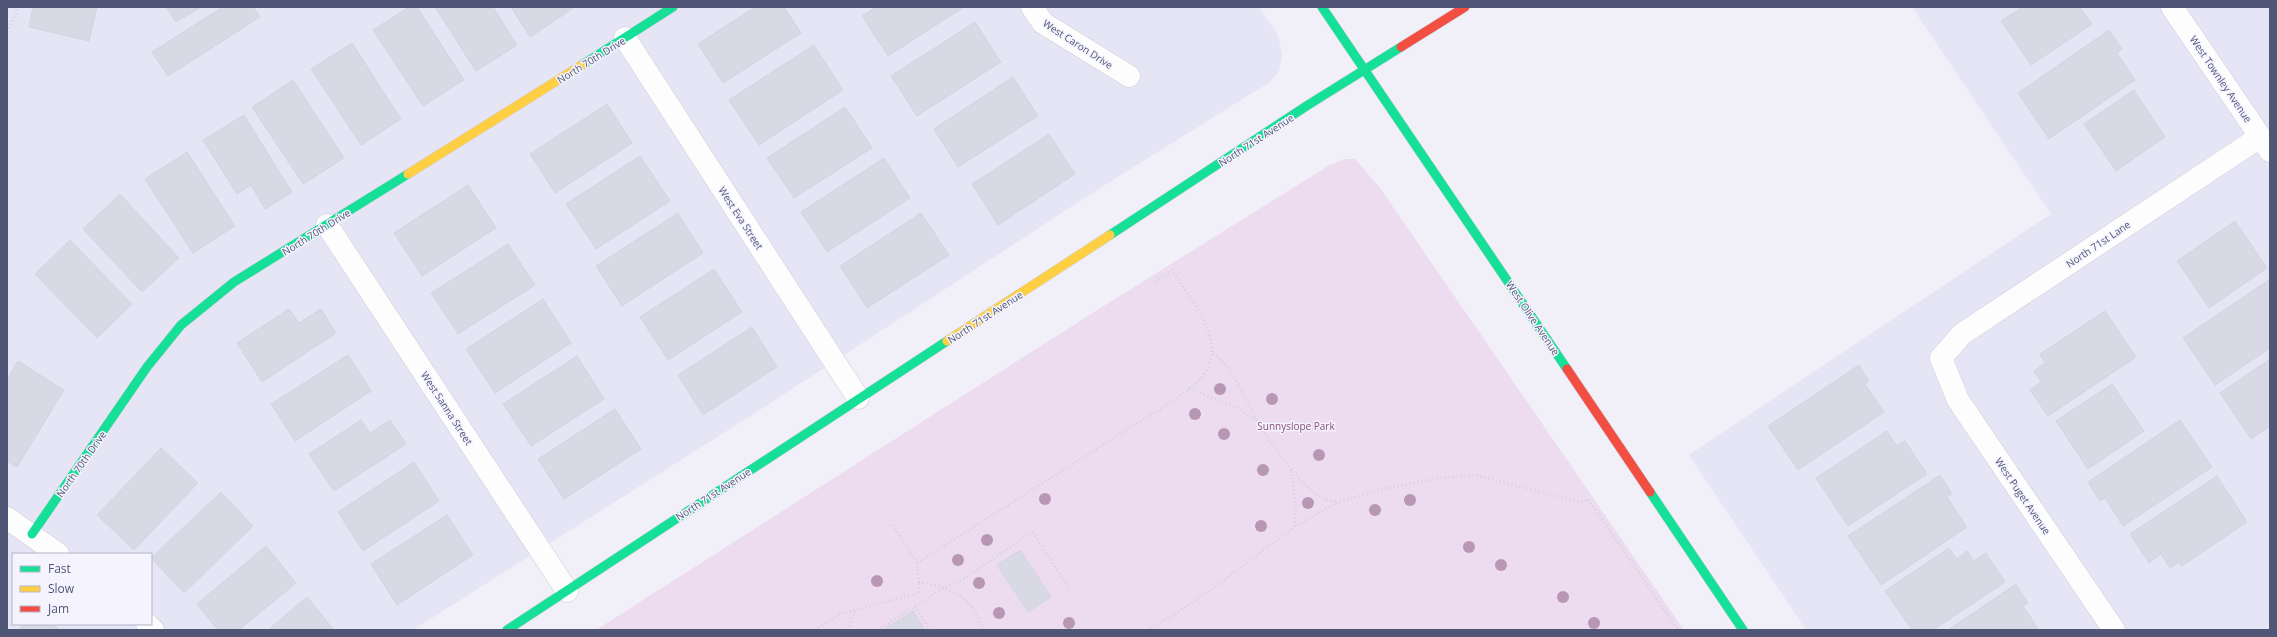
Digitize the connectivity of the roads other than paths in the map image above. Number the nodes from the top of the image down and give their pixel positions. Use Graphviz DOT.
graph roads {
  1 [pos="673,7"];
  2 [pos="1032,7"];
  3 [pos="1322,7"];
  4 [pos="1465,7"];
  5 [pos="2172,7"];
  6 [pos="625,38"];
  7 [pos="1365,71"];
  8 [pos="1129,76"];
  9 [pos="2265,144"];
  10 [pos="328,225"];
  11 [pos="1941,358"];
  12 [pos="858,398"];
  13 [pos="7,518"];
  14 [pos="32,534"];
  15 [pos="57,553"];
  16 [pos="567,591"];
  17 [pos="507,630"];
  18 [pos="1743,630"];
  19 [pos="2114,630"];
  1 -- 6 [label="street, North 70th Drive"];
  2 -- 8 [label="street, West Caron Drive"];
  3 -- 7 [label="street, West Olive Avenue"];
  4 -- 7 [label="street, North 71st Avenue"];
  5 -- 9 [label="street, West Townley Avenue"];
  6 -- 10 [label="street, North 70th Drive"];
  6 -- 12 [label="street, West Eva Street"];
  7 -- 12 [label="street, North 71st Avenue"];
  7 -- 18 [label="street, West Olive Avenue"];
  9 -- 11 [label="street, North 71st Lane"];
  10 -- 14 [label="street, North 70th Drive"];
  10 -- 16 [label="street, West Sanna Street"];
  11 -- 19 [label="street, West Puget Avenue"];
  12 -- 16 [label="street, North 71st Avenue"];
  13 -- 14 [label="street"];
  14 -- 15 [label="street"];
  16 -- 17 [label="street, North 71st Avenue"];
}
